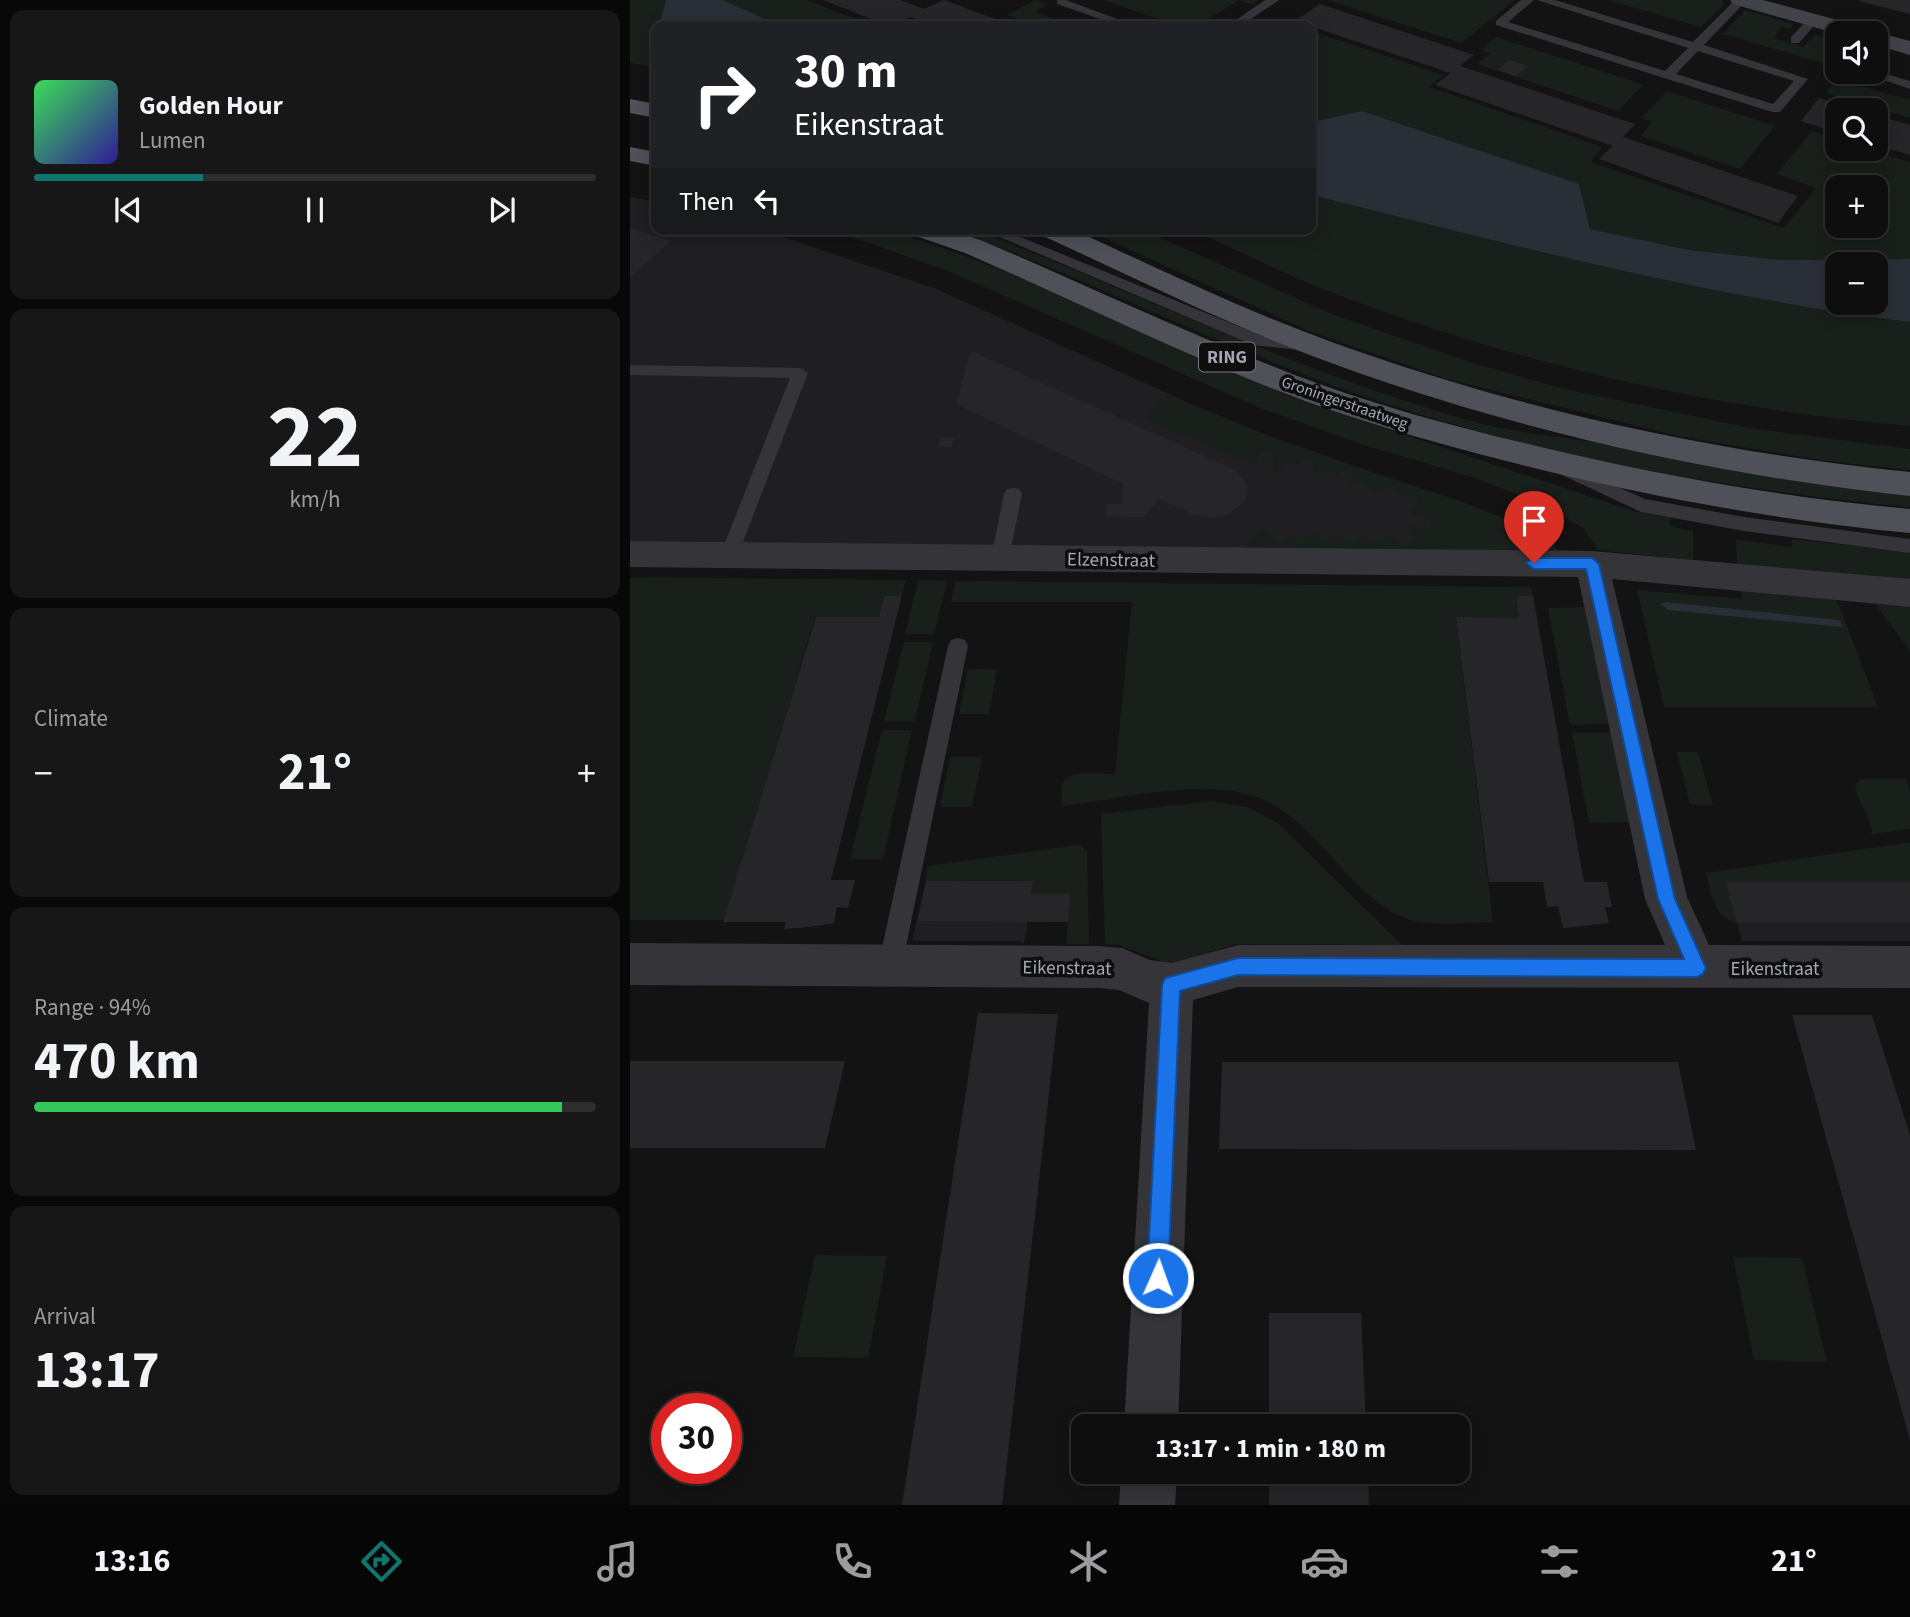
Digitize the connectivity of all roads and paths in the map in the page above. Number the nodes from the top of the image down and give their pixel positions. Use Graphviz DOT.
graph roads {
  1 [pos="1273,0"];
  2 [pos="1528,0"];
  3 [pos="1543,0"];
  4 [pos="1741,0"];
  5 [pos="1060,2"];
  6 [pos="1813,20"];
  7 [pos="1115,21"];
  8 [pos="1241,21"];
  9 [pos="1825,23"];
  10 [pos="1795,40"];
  11 [pos="1888,42"];
  12 [pos="1696,47"];
  13 [pos="1910,48"];
  14 [pos="1668,75"];
  15 [pos="1888,78"];
  16 [pos="1910,85"];
  17 [pos="630,106"];
  18 [pos="651,110"];
  19 [pos="630,154"];
  20 [pos="651,158"];
  21 [pos="939,235"];
  22 [pos="1003,235"];
  23 [pos="1063,235"];
  24 [pos="1317,347"];
  25 [pos="630,370"];
  26 [pos="1542,459"];
  27 [pos="1910,484"];
  28 [pos="1013,494"];
  29 [pos="1910,521"];
  30 [pos="1910,546"];
  31 [pos="630,554"];
  32 [pos="729,555"];
  33 [pos="1000,558"];
  34 [pos="1592,564"];
  35 [pos="1910,593"];
  36 [pos="958,646"];
  37 [pos="630,964"];
  38 [pos="890,966"];
  39 [pos="1910,967"];
  40 [pos="1697,968"];
  41 [pos="1171,985"];
  42 [pos="1152,1414"];
  43 [pos="1148,1484"];
  44 [pos="1147,1505"];
  1 -- 8 [label="lane"];
  2 -- 14 [label="lane"];
  3 -- 12 [label="lane"];
  4 -- 6 [label="street"];
  4 -- 12 [label="lane"];
  5 -- 7 [label="lane"];
  6 -- 9 [label="street"];
  6 -- 10 [label="lane"];
  11 -- 13 [label="street"];
  12 -- 14 [label="lane"];
  12 -- 14 [label="lane"];
  15 -- 16 [label="lane"];
  17 -- 18 [label="main road"];
  19 -- 20 [label="main road"];
  21 -- 26 [label="main road, Groningerstraatweg / RING"];
  22 -- 24 [label="lane, Groningerstraatweg"];
  23 -- 24 [label="main road, Groningerstraatweg / RING"];
  24 -- 27 [label="main road, Groningerstraatweg / RING"];
  25 -- 32 [label="lane"];
  26 -- 29 [label="main road, Groningerstraatweg / RING"];
  26 -- 30 [label="lane, Groningerstraatweg"];
  28 -- 33 [label="lane"];
  31 -- 32 [label="street, Elzenstraat"];
  32 -- 33 [label="street, Elzenstraat"];
  33 -- 34 [label="street, Elzenstraat"];
  34 -- 35 [label="street"];
  34 -- 40 [label="street"];
  36 -- 38 [label="lane"];
  37 -- 38 [label="street, Eikenstraat"];
  38 -- 41 [label="street, Eikenstraat"];
  39 -- 40 [label="street, Eikenstraat"];
  40 -- 41 [label="street, Eikenstraat"];
  41 -- 42 [label="street"];
  43 -- 44 [label="street"];
}
